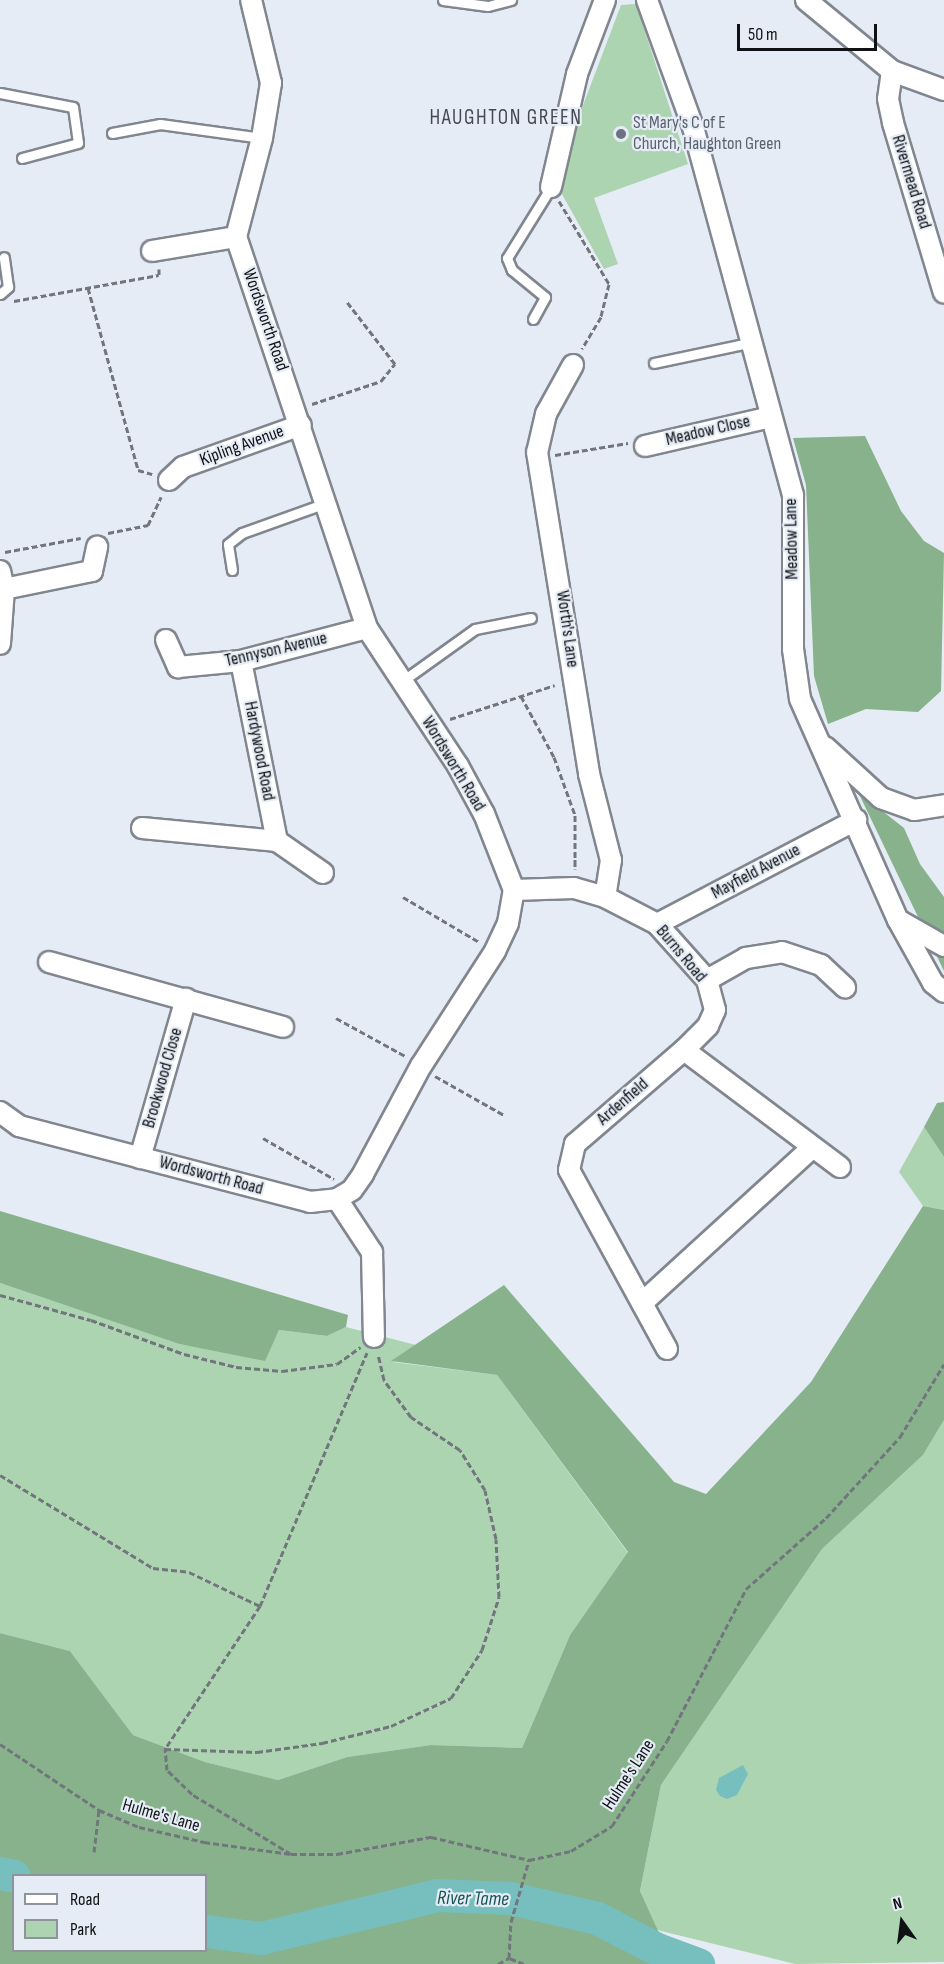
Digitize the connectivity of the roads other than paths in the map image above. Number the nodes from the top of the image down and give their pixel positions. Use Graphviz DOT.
graph roads {
  1 [pos="251,0"];
  2 [pos="443,0"];
  3 [pos="511,0"];
  4 [pos="605,0"];
  5 [pos="647,0"];
  6 [pos="806,0"];
  7 [pos="892,71"];
  8 [pos="944,90"];
  9 [pos="0,93"];
  10 [pos="112,133"];
  11 [pos="262,138"];
  12 [pos="22,158"];
  13 [pos="551,187"];
  14 [pos="236,237"];
  15 [pos="155,250"];
  16 [pos="4,258"];
  17 [pos="944,292"];
  18 [pos="0,294"];
  19 [pos="533,319"];
  20 [pos="753,342"];
  21 [pos="654,363"];
  22 [pos="573,365"];
  23 [pos="298,417"];
  24 [pos="771,417"];
  25 [pos="645,446"];
  26 [pos="176,473"];
  27 [pos="326,503"];
  28 [pos="98,547"];
  29 [pos="232,570"];
  30 [pos="2,580"];
  31 [pos="531,618"];
  32 [pos="367,628"];
  33 [pos="166,640"];
  34 [pos="0,644"];
  35 [pos="241,661"];
  36 [pos="401,682"];
  37 [pos="820,745"];
  38 [pos="944,805"];
  39 [pos="856,820"];
  40 [pos="142,828"];
  41 [pos="277,841"];
  42 [pos="323,873"];
  43 [pos="514,890"];
  44 [pos="605,897"];
  45 [pos="898,920"];
  46 [pos="657,924"];
  47 [pos="944,946"];
  48 [pos="49,962"];
  49 [pos="707,980"];
  50 [pos="845,987"];
  51 [pos="944,992"];
  52 [pos="186,999"];
  53 [pos="283,1027"];
  54 [pos="684,1050"];
  55 [pos="0,1112"];
  56 [pos="812,1148"];
  57 [pos="140,1158"];
  58 [pos="840,1167"];
  59 [pos="345,1194"];
  60 [pos="642,1303"];
  61 [pos="374,1336"];
  62 [pos="667,1349"];
  1 -- 11 [label="street"];
  2 -- 3 [label="lane"];
  4 -- 13 [label="street"];
  5 -- 20 [label="street, Meadow Lane"];
  6 -- 7 [label="street"];
  7 -- 8 [label="street"];
  7 -- 17 [label="street, Rivermead Road"];
  9 -- 12 [label="lane"];
  10 -- 11 [label="lane"];
  11 -- 14 [label="street"];
  13 -- 19 [label="lane"];
  14 -- 15 [label="street"];
  14 -- 23 [label="street, Wordsworth Road"];
  16 -- 18 [label="lane"];
  20 -- 21 [label="lane"];
  20 -- 24 [label="street, Meadow Lane"];
  22 -- 44 [label="street, Worth's Lane"];
  23 -- 26 [label="street, Kipling Avenue"];
  23 -- 27 [label="street, Wordsworth Road"];
  24 -- 25 [label="street, Meadow Close"];
  24 -- 37 [label="street, Meadow Lane"];
  27 -- 29 [label="lane"];
  27 -- 32 [label="street, Wordsworth Road"];
  28 -- 30 [label="street"];
  30 -- 34 [label="street"];
  31 -- 36 [label="lane"];
  32 -- 35 [label="street, Tennyson Avenue"];
  32 -- 36 [label="street, Wordsworth Road"];
  33 -- 35 [label="street, Tennyson Avenue"];
  35 -- 41 [label="street, Hardywood Road"];
  36 -- 43 [label="street, Wordsworth Road"];
  37 -- 38 [label="street"];
  37 -- 39 [label="street, Meadow Lane"];
  39 -- 45 [label="street, Meadow Lane"];
  39 -- 46 [label="street, Mayfield Avenue"];
  40 -- 41 [label="street"];
  41 -- 42 [label="street"];
  43 -- 44 [label="street, Burns Road"];
  43 -- 59 [label="street"];
  44 -- 46 [label="street, Burns Road"];
  45 -- 47 [label="street"];
  45 -- 51 [label="street, Meadow Lane"];
  46 -- 49 [label="street, Burns Road"];
  48 -- 52 [label="street"];
  49 -- 50 [label="street"];
  49 -- 54 [label="street, Burns Road"];
  52 -- 53 [label="street"];
  52 -- 57 [label="street, Brookwood Close"];
  54 -- 56 [label="street"];
  54 -- 60 [label="street, Ardenfield"];
  55 -- 57 [label="street, Wordsworth Road"];
  56 -- 58 [label="street"];
  56 -- 60 [label="street"];
  57 -- 59 [label="street, Wordsworth Road"];
  59 -- 61 [label="street"];
  60 -- 62 [label="street, Ardenfield"];
}
